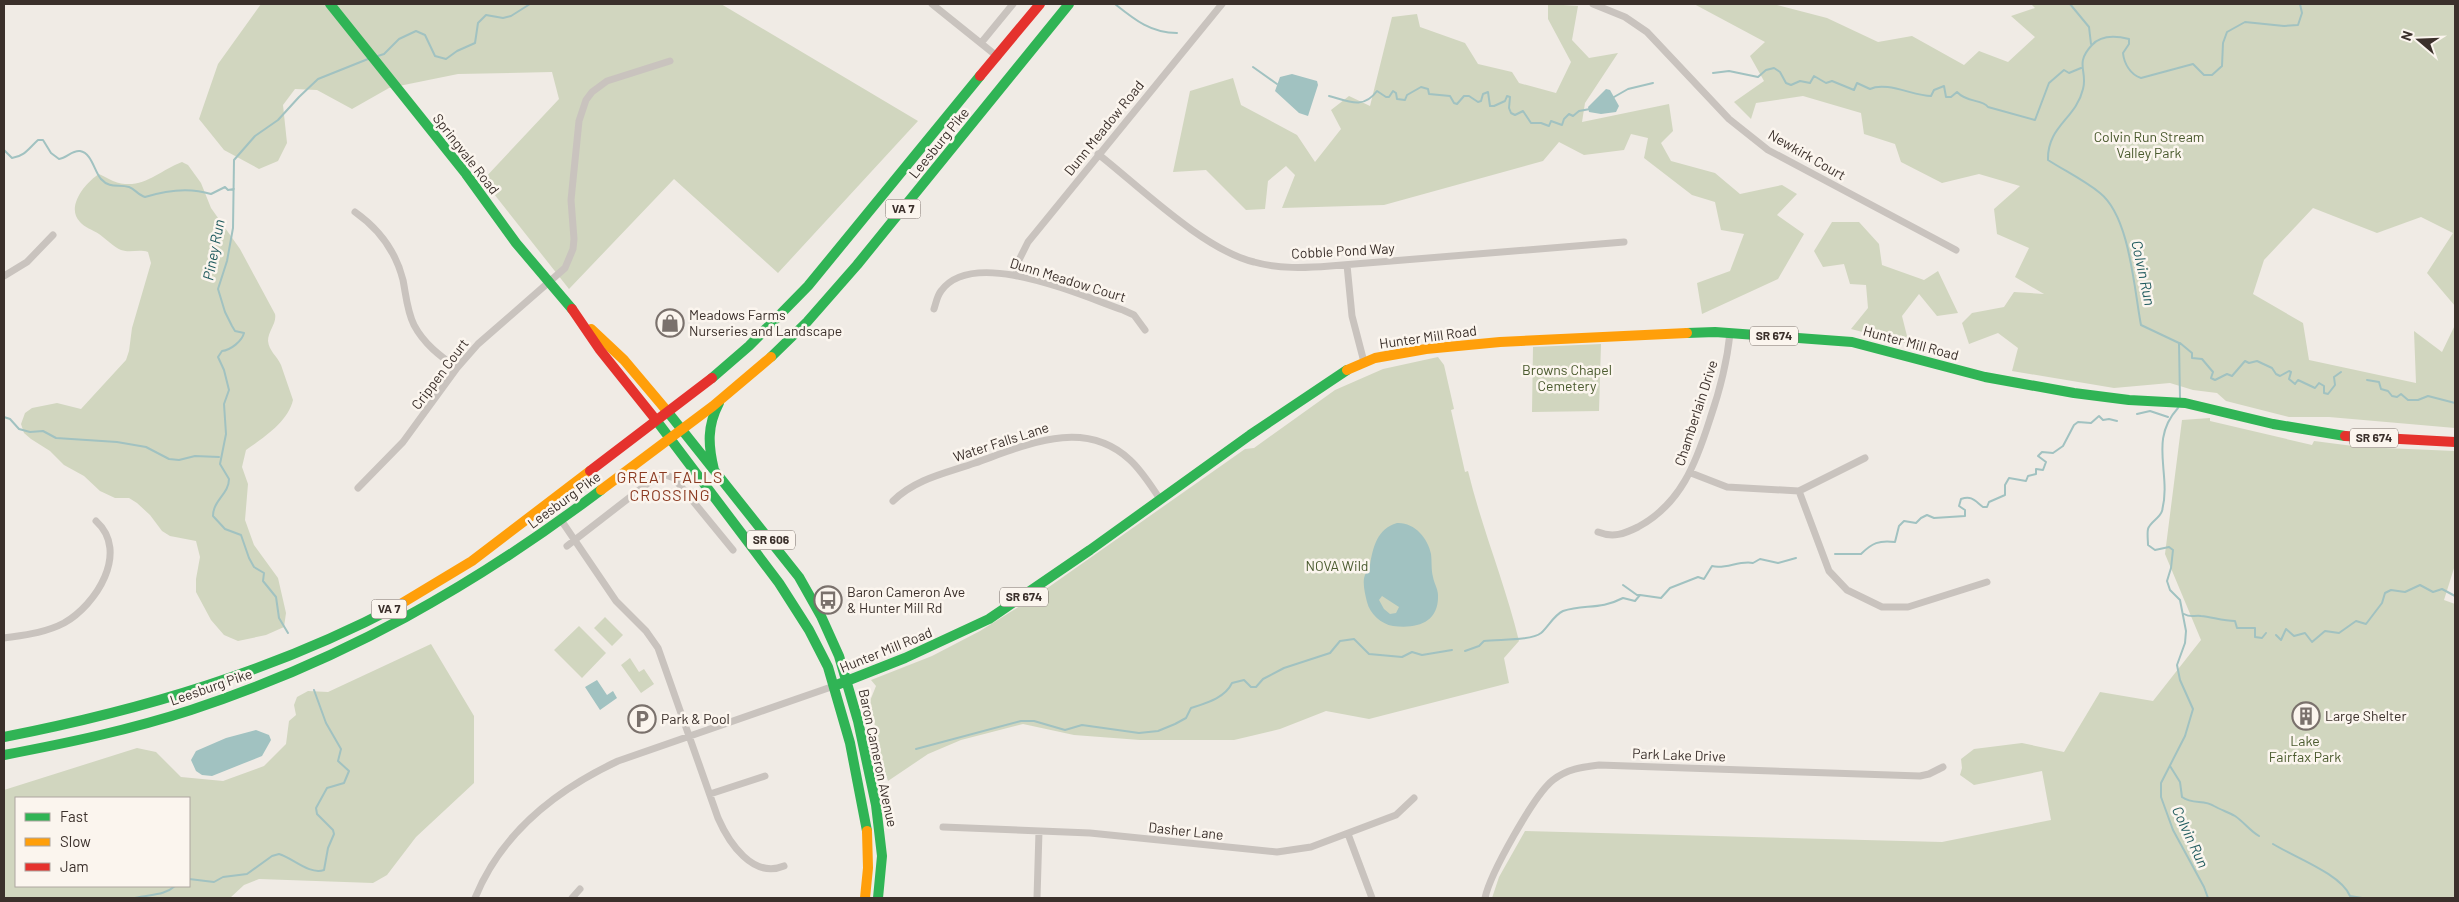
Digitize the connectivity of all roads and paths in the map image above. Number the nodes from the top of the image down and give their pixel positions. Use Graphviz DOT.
graph roads {
  1 [pos="330,4"];
  2 [pos="932,4"];
  3 [pos="1014,4"];
  4 [pos="1040,4"];
  5 [pos="1069,4"];
  6 [pos="1222,4"];
  7 [pos="1593,4"];
  8 [pos="981,43"];
  9 [pos="998,57"];
  10 [pos="670,62"];
  11 [pos="1098,154"];
  12 [pos="355,212"];
  13 [pos="53,235"];
  14 [pos="1624,242"];
  15 [pos="1956,250"];
  16 [pos="1347,264"];
  17 [pos="1016,274"];
  18 [pos="4,276"];
  19 [pos="550,283"];
  20 [pos="934,309"];
  21 [pos="581,320"];
  22 [pos="1145,330"];
  23 [pos="1730,333"];
  24 [pos="1364,362"];
  25 [pos="457,368"];
  26 [pos="721,399"];
  27 [pos="667,411"];
  28 [pos="656,420"];
  29 [pos="682,429"];
  30 [pos="669,439"];
  31 [pos="2455,442"];
  32 [pos="1865,458"];
  33 [pos="714,470"];
  34 [pos="1691,473"];
  35 [pos="358,488"];
  36 [pos="1799,490"];
  37 [pos="1160,499"];
  38 [pos="893,501"];
  39 [pos="561,520"];
  40 [pos="96,522"];
  41 [pos="1598,532"];
  42 [pos="576,539"];
  43 [pos="567,546"];
  44 [pos="733,550"];
  45 [pos="1987,582"];
  46 [pos="4,638"];
  47 [pos="847,680"];
  48 [pos="834,686"];
  49 [pos="4,737"];
  50 [pos="690,737"];
  51 [pos="4,755"];
  52 [pos="1943,767"];
  53 [pos="765,776"];
  54 [pos="710,794"];
  55 [pos="1414,798"];
  56 [pos="943,827"];
  57 [pos="1039,831"];
  58 [pos="1348,834"];
  59 [pos="784,866"];
  60 [pos="580,889"];
  61 [pos="475,898"];
  62 [pos="572,898"];
  63 [pos="865,898"];
  64 [pos="878,898"];
  65 [pos="1037,898"];
  66 [pos="1372,898"];
  67 [pos="1485,898"];
  1 -- 19 [label="main road, Springvale Road"];
  2 -- 8 [label="street"];
  3 -- 8 [label="street"];
  4 -- 9 [label="main road, Leesburg Pike / VA 7"];
  5 -- 26 [label="main road, Leesburg Pike / VA 7"];
  6 -- 11 [label="street, Dunn Meadow Road"];
  7 -- 15 [label="street, Newkirk Court"];
  8 -- 9 [label="street"];
  9 -- 27 [label="main road, Leesburg Pike / VA 7"];
  10 -- 19 [label="street, Crippen Court"];
  11 -- 16 [label="street, Cobble Pond Way"];
  11 -- 17 [label="street, Dunn Meadow Road"];
  12 -- 25 [label="street"];
  13 -- 18 [label="street"];
  14 -- 16 [label="street, Cobble Pond Way"];
  16 -- 24 [label="street"];
  17 -- 20 [label="street, Dunn Meadow Court"];
  17 -- 22 [label="street, Dunn Meadow Court"];
  19 -- 21 [label="main road, Springvale Road"];
  19 -- 25 [label="street, Crippen Court"];
  21 -- 27 [label="main road, Springvale Road"];
  21 -- 28 [label="main road, Springvale Road"];
  23 -- 24 [label="main road, Hunter Mill Road / SR 674"];
  23 -- 31 [label="main road, Hunter Mill Road / SR 674"];
  23 -- 34 [label="street, Chamberlain Drive"];
  24 -- 37 [label="main road, Hunter Mill Road / SR 674"];
  25 -- 35 [label="street, Crippen Court"];
  26 -- 29 [label="main road, Leesburg Pike / VA 7"];
  26 -- 33 [label="main road"];
  27 -- 28 [label="main road, Leesburg Pike / VA 7"];
  27 -- 29 [label="main road, Baron Cameron Avenue / SR 606"];
  28 -- 30 [label="main road, Baron Cameron Avenue / SR 606"];
  28 -- 49 [label="main road, Leesburg Pike / VA 7"];
  29 -- 30 [label="main road, Leesburg Pike / VA 7"];
  29 -- 33 [label="main road, Baron Cameron Avenue / SR 606"];
  30 -- 39 [label="main road, Leesburg Pike / VA 7"];
  30 -- 48 [label="main road, Baron Cameron Avenue / SR 606"];
  32 -- 36 [label="street"];
  33 -- 47 [label="main road, Baron Cameron Avenue / SR 606"];
  34 -- 36 [label="street"];
  34 -- 41 [label="street, Chamberlain Drive"];
  36 -- 45 [label="street"];
  37 -- 38 [label="street, Water Falls Lane"];
  37 -- 47 [label="main road, Hunter Mill Road / SR 674"];
  39 -- 42 [label="street"];
  39 -- 51 [label="main road, Leesburg Pike / VA 7"];
  40 -- 46 [label="street"];
  42 -- 43 [label="street"];
  42 -- 44 [label="street"];
  42 -- 50 [label="street"];
  47 -- 48 [label="main road, Hunter Mill Road / SR 674"];
  47 -- 64 [label="main road, Baron Cameron Avenue / SR 606"];
  48 -- 50 [label="street"];
  48 -- 63 [label="main road, Baron Cameron Avenue / SR 606"];
  50 -- 54 [label="street"];
  50 -- 61 [label="street"];
  52 -- 67 [label="street, Park Lake Drive"];
  53 -- 54 [label="street"];
  54 -- 59 [label="street"];
  55 -- 58 [label="street, Dasher Lane"];
  56 -- 57 [label="street, Dasher Lane"];
  57 -- 58 [label="street, Dasher Lane"];
  57 -- 65 [label="street"];
  58 -- 66 [label="street"];
  60 -- 62 [label="street"];
}
